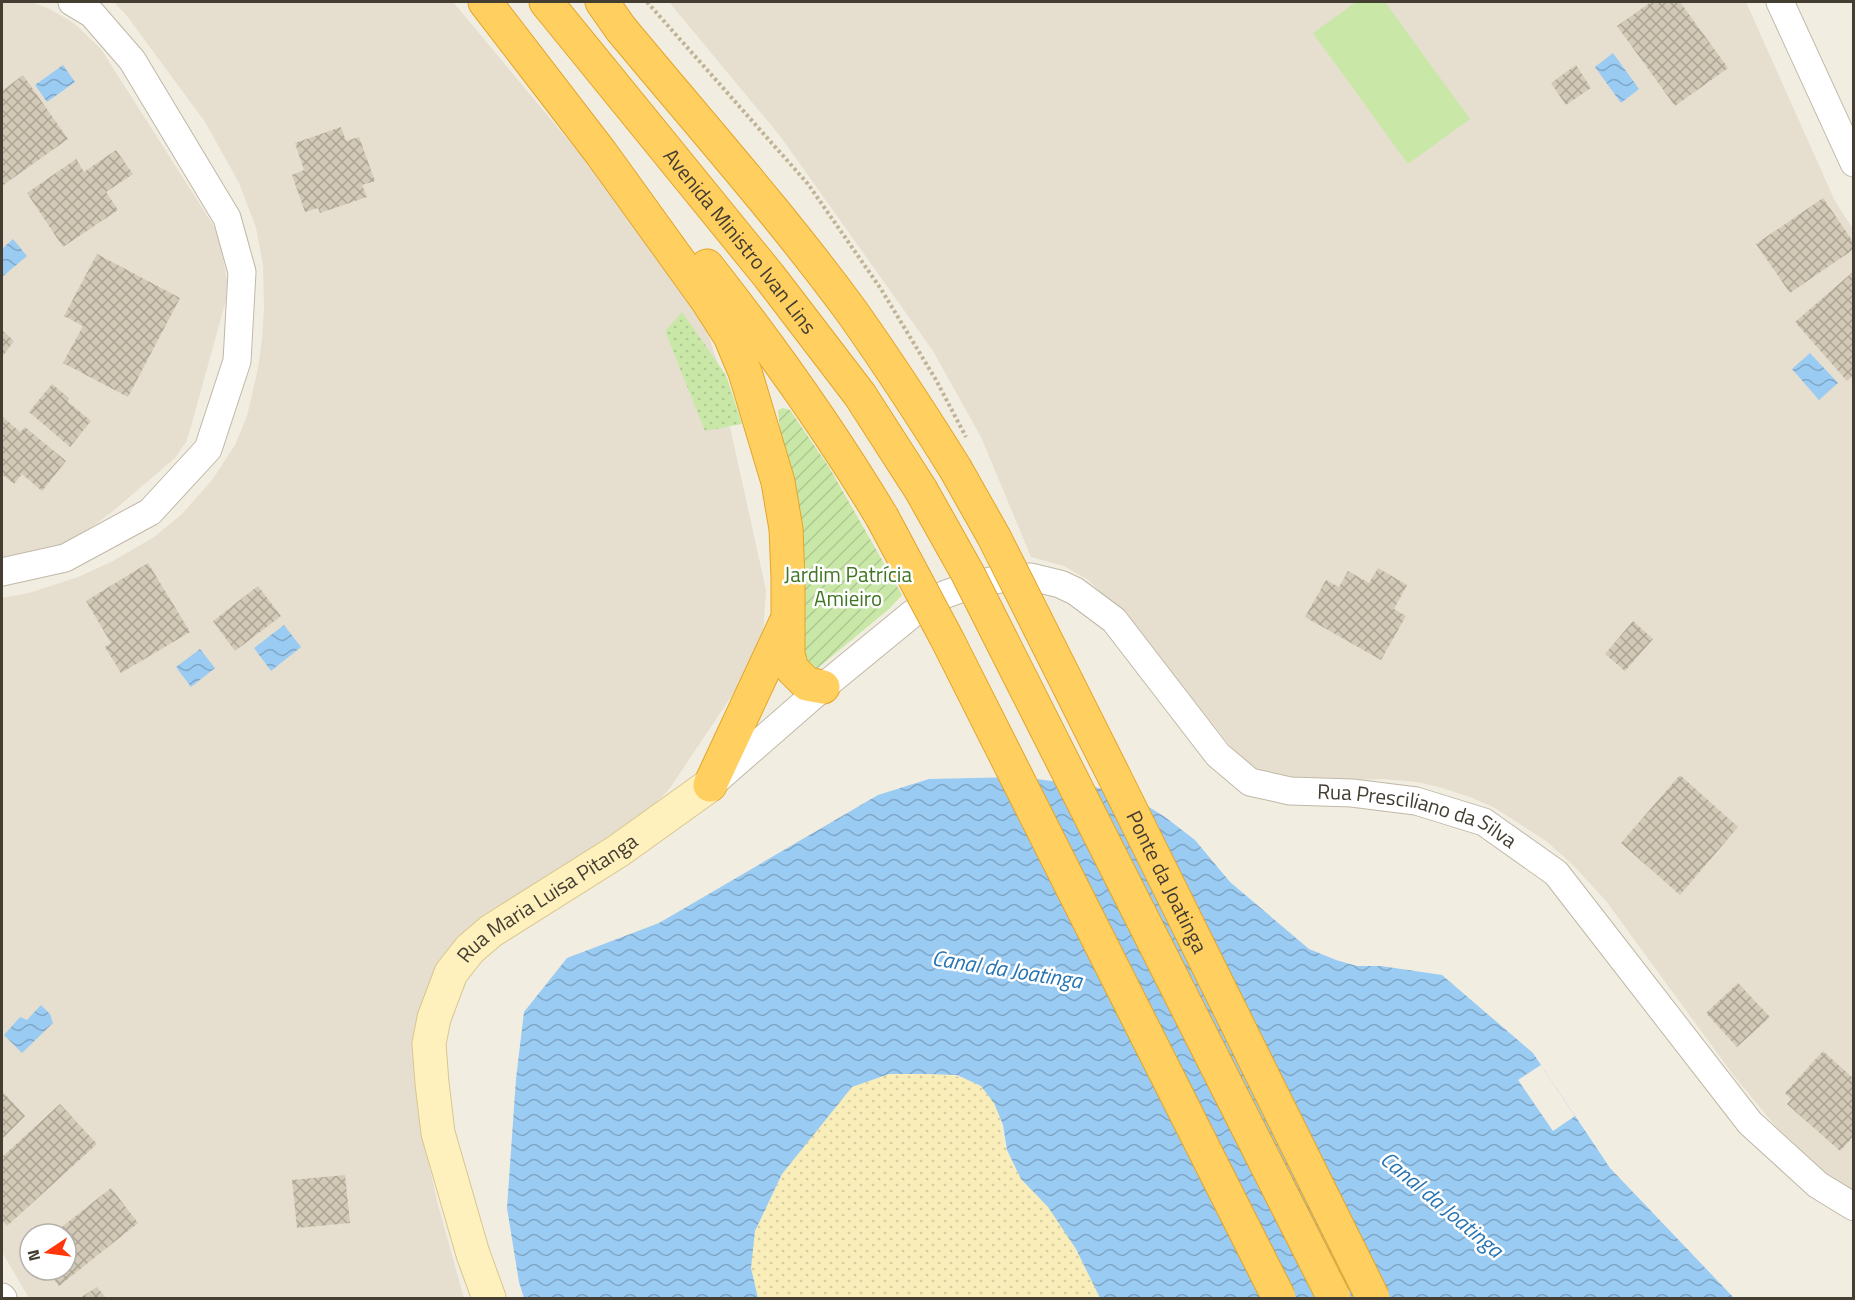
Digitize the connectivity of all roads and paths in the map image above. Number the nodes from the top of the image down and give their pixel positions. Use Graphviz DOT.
graph roads {
  1 [pos="72,2"];
  2 [pos="485,2"];
  3 [pos="496,2"];
  4 [pos="546,2"];
  5 [pos="602,2"];
  6 [pos="1780,2"];
  7 [pos="1854,163"];
  8 [pos="921,490"];
  9 [pos="2,572"];
  10 [pos="912,614"];
  11 [pos="788,616"];
  12 [pos="823,687"];
  13 [pos="710,785"];
  14 [pos="1854,1207"];
  15 [pos="489,1299"];
  16 [pos="1279,1299"];
  17 [pos="1334,1299"];
  18 [pos="1373,1299"];
  1 -- 9 [label="street"];
  2 -- 11 [label="highway"];
  3 -- 16 [label="highway, bridge"];
  4 -- 8 [label="highway, Avenida Ministro Ivan Lins"];
  5 -- 18 [label="highway, Ponte da Joatinga, bridge"];
  6 -- 7 [label="street"];
  8 -- 17 [label="highway, Ponte da Joatinga, bridge"];
  10 -- 12 [label="street, Rua Maria Luisa Pitanga"];
  10 -- 14 [label="street, Rua Presciliano da Silva"];
  11 -- 12 [label="highway"];
  11 -- 13 [label="highway"];
  12 -- 13 [label="street, Rua Maria Luisa Pitanga"];
  13 -- 15 [label="street, Rua Maria Luisa Pitanga"];
}
